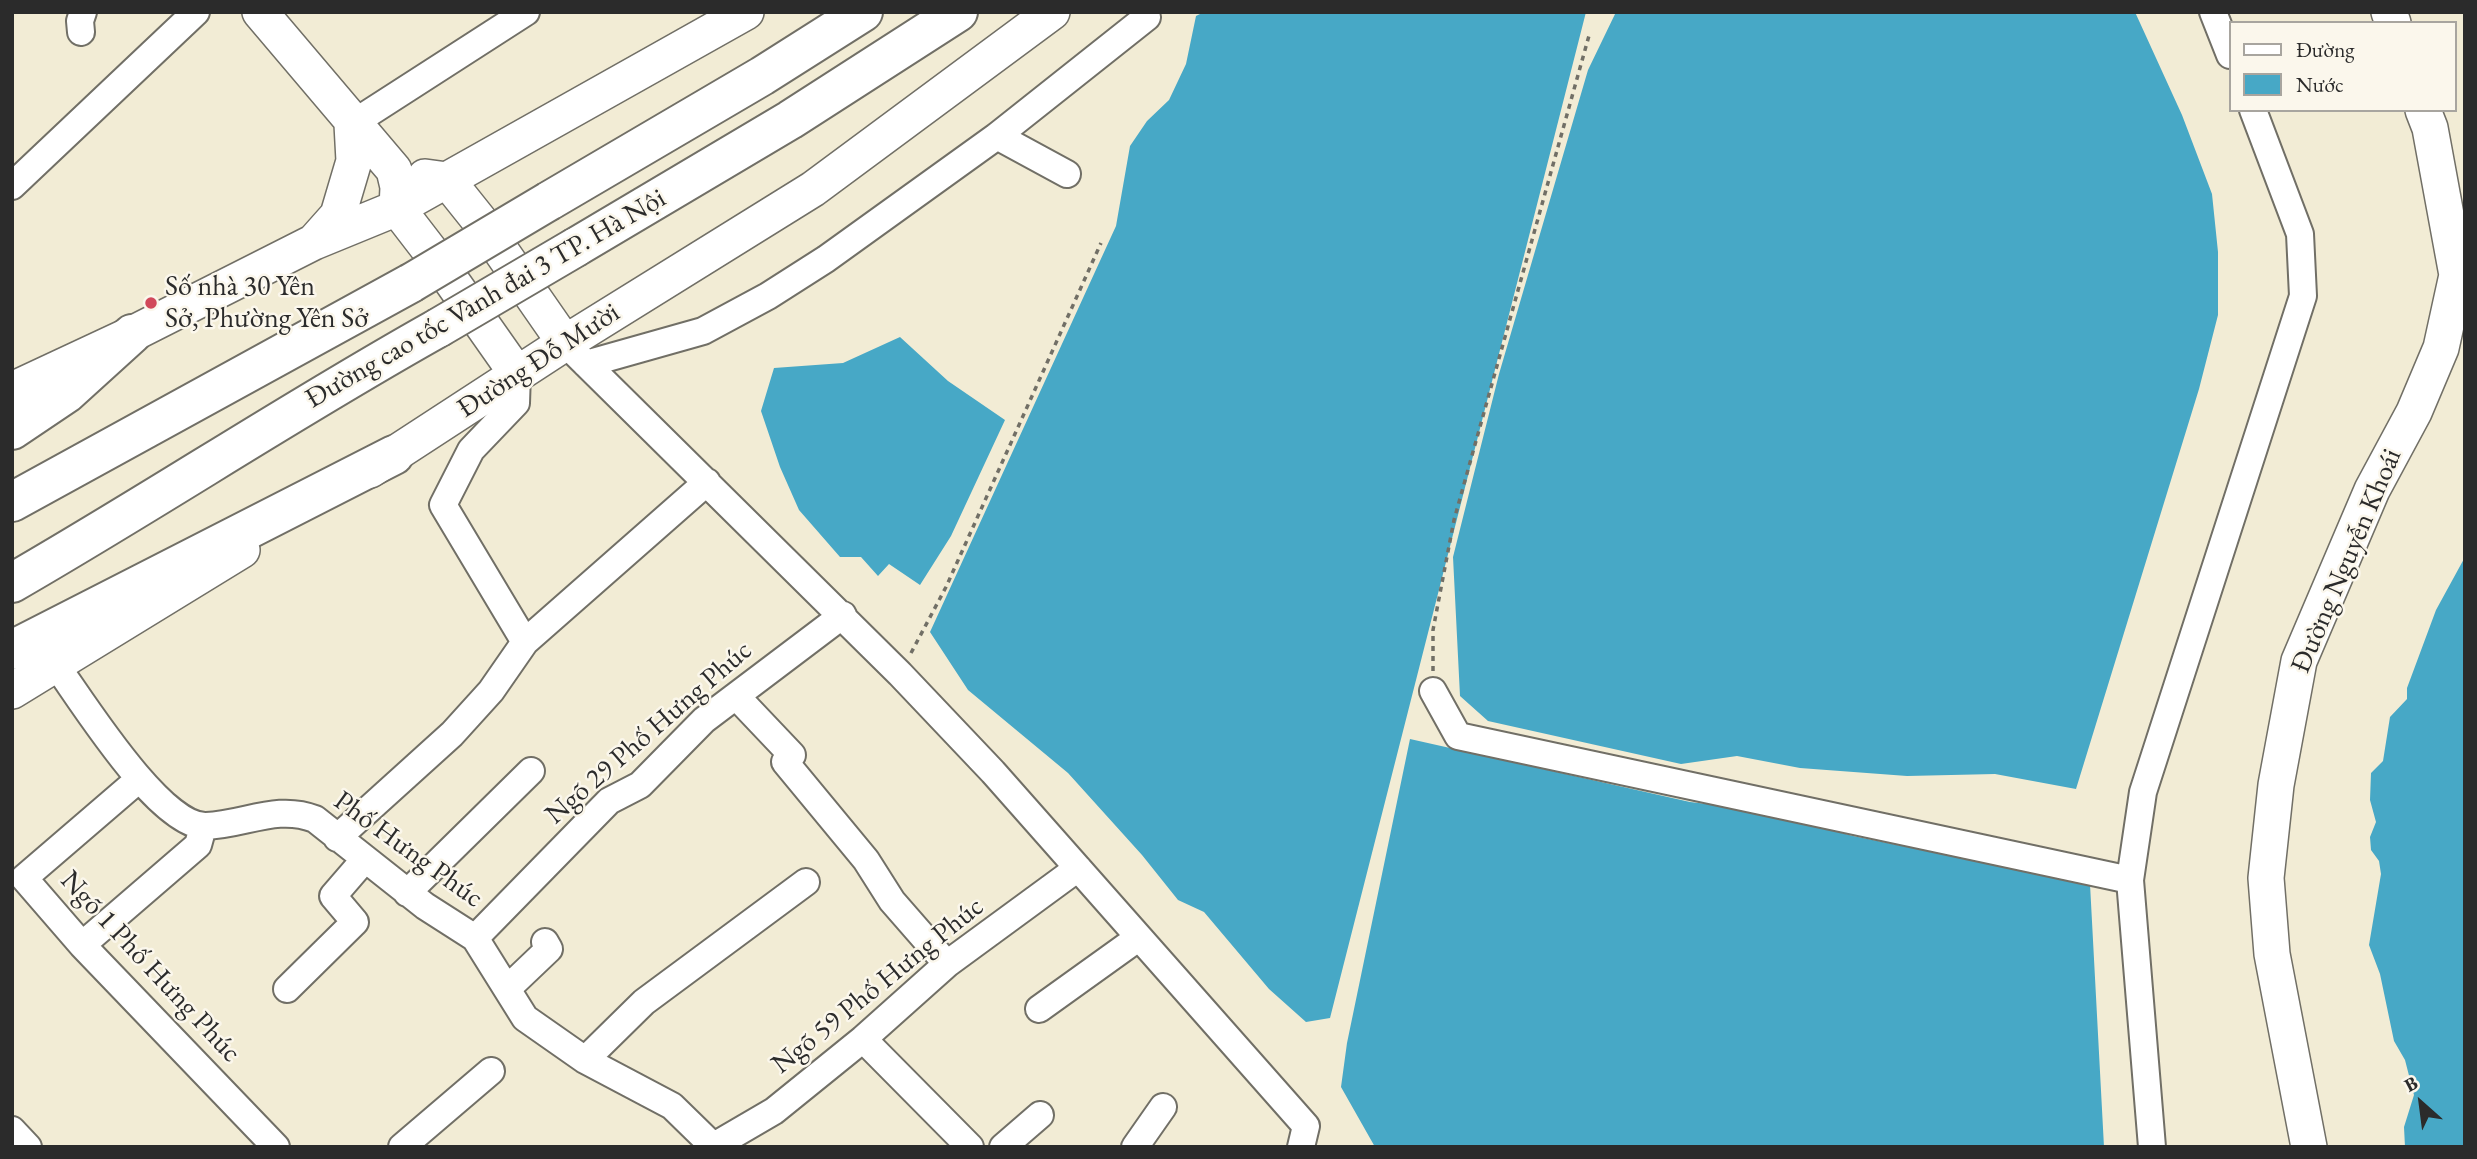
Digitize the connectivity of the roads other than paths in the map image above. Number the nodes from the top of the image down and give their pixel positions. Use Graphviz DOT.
graph roads {
  1 [pos="197,12"];
  2 [pos="260,12"];
  3 [pos="526,12"];
  4 [pos="746,12"];
  5 [pos="863,12"];
  6 [pos="958,12"];
  7 [pos="1052,12"];
  8 [pos="2213,12"];
  9 [pos="1147,17"];
  10 [pos="2228,50"];
  11 [pos="2254,112"];
  12 [pos="2424,112"];
  13 [pos="352,124"];
  14 [pos="997,136"];
  15 [pos="394,170"];
  16 [pos="1067,174"];
  17 [pos="447,180"];
  18 [pos="12,186"];
  19 [pos="397,208"];
  20 [pos="314,242"];
  21 [pos="132,334"];
  22 [pos="576,353"];
  23 [pos="517,374"];
  24 [pos="12,390"];
  25 [pos="12,430"];
  26 [pos="394,455"];
  27 [pos="707,482"];
  28 [pos="12,502"];
  29 [pos="12,583"];
  30 [pos="843,615"];
  31 [pos="525,642"];
  32 [pos="12,650"];
  33 [pos="56,665"];
  34 [pos="12,691"];
  35 [pos="1433,691"];
  36 [pos="736,696"];
  37 [pos="531,771"];
  38 [pos="138,780"];
  39 [pos="203,827"];
  40 [pos="337,838"];
  41 [pos="365,859"];
  42 [pos="1078,868"];
  43 [pos="18,870"];
  44 [pos="2130,880"];
  45 [pos="806,882"];
  46 [pos="407,893"];
  47 [pos="475,938"];
  48 [pos="1138,938"];
  49 [pos="545,942"];
  50 [pos="82,945"];
  51 [pos="947,964"];
  52 [pos="287,989"];
  53 [pos="507,989"];
  54 [pos="1039,1009"];
  55 [pos="863,1039"];
  56 [pos="585,1060"];
  57 [pos="491,1071"];
  58 [pos="1163,1107"];
  59 [pos="1040,1115"];
  60 [pos="12,1130"];
  61 [pos="1304,1136"];
  62 [pos="714,1146"];
  63 [pos="28,1147"];
  64 [pos="276,1147"];
  65 [pos="402,1147"];
  66 [pos="970,1147"];
  67 [pos="1003,1147"];
  68 [pos="1135,1147"];
  69 [pos="2152,1147"];
  70 [pos="2309,1147"];
  1 -- 18 [label="street"];
  2 -- 13 [label="main road"];
  3 -- 13 [label="street"];
  4 -- 17 [label="main road"];
  5 -- 28 [label="highway, Đường cao tốc Vành đai 3 TP. Hà Nội, bridge"];
  6 -- 29 [label="highway, Đường cao tốc Vành đai 3 TP. Hà Nội, bridge"];
  7 -- 22 [label="main road, Đường Đỗ Mười"];
  8 -- 10 [label="street"];
  9 -- 14 [label="street"];
  11 -- 44 [label="street"];
  12 -- 70 [label="main road, Đường Nguyễn Khoái"];
  13 -- 15 [label="main road"];
  13 -- 20 [label="main road"];
  14 -- 16 [label="street"];
  14 -- 22 [label="street"];
  15 -- 17 [label="main road"];
  15 -- 19 [label="main road"];
  17 -- 19 [label="main road"];
  17 -- 22 [label="main road"];
  19 -- 20 [label="main road"];
  19 -- 23 [label="main road"];
  20 -- 21 [label="main road"];
  21 -- 24 [label="main road"];
  21 -- 25 [label="highway"];
  22 -- 23 [label="main road, Đường Đỗ Mười"];
  22 -- 27 [label="street"];
  23 -- 26 [label="main road, Đường Đỗ Mười"];
  23 -- 31 [label="street"];
  26 -- 32 [label="highway"];
  26 -- 33 [label="main road, Đường Đỗ Mười"];
  27 -- 30 [label="street"];
  27 -- 31 [label="street"];
  30 -- 36 [label="street, Ngõ 29 Phố Hưng Phúc"];
  30 -- 42 [label="street"];
  31 -- 40 [label="street"];
  33 -- 34 [label="main road, Đường Đỗ Mười"];
  33 -- 38 [label="street"];
  35 -- 44 [label="street"];
  36 -- 47 [label="street, Ngõ 29 Phố Hưng Phúc"];
  36 -- 51 [label="street"];
  37 -- 46 [label="street"];
  38 -- 39 [label="street"];
  38 -- 43 [label="street, Ngõ 1 Phố Hưng Phúc"];
  39 -- 40 [label="street, Phố Hưng Phúc"];
  39 -- 50 [label="street"];
  40 -- 41 [label="street, Phố Hưng Phúc"];
  41 -- 46 [label="street, Phố Hưng Phúc"];
  41 -- 52 [label="street"];
  42 -- 48 [label="street"];
  42 -- 51 [label="street, Ngõ 59 Phố Hưng Phúc"];
  43 -- 50 [label="street, Ngõ 1 Phố Hưng Phúc"];
  44 -- 69 [label="street"];
  45 -- 56 [label="street"];
  46 -- 47 [label="street, Phố Hưng Phúc"];
  47 -- 53 [label="street, Phố Hưng Phúc"];
  48 -- 54 [label="street"];
  48 -- 61 [label="street"];
  49 -- 53 [label="street"];
  50 -- 64 [label="street, Ngõ 1 Phố Hưng Phúc"];
  51 -- 55 [label="street, Ngõ 59 Phố Hưng Phúc"];
  53 -- 56 [label="street, Phố Hưng Phúc"];
  55 -- 62 [label="street, Ngõ 59 Phố Hưng Phúc"];
  55 -- 66 [label="street"];
  56 -- 62 [label="street, Phố Hưng Phúc"];
  57 -- 65 [label="street"];
  58 -- 68 [label="street"];
  59 -- 67 [label="street"];
  60 -- 63 [label="street"];
}
